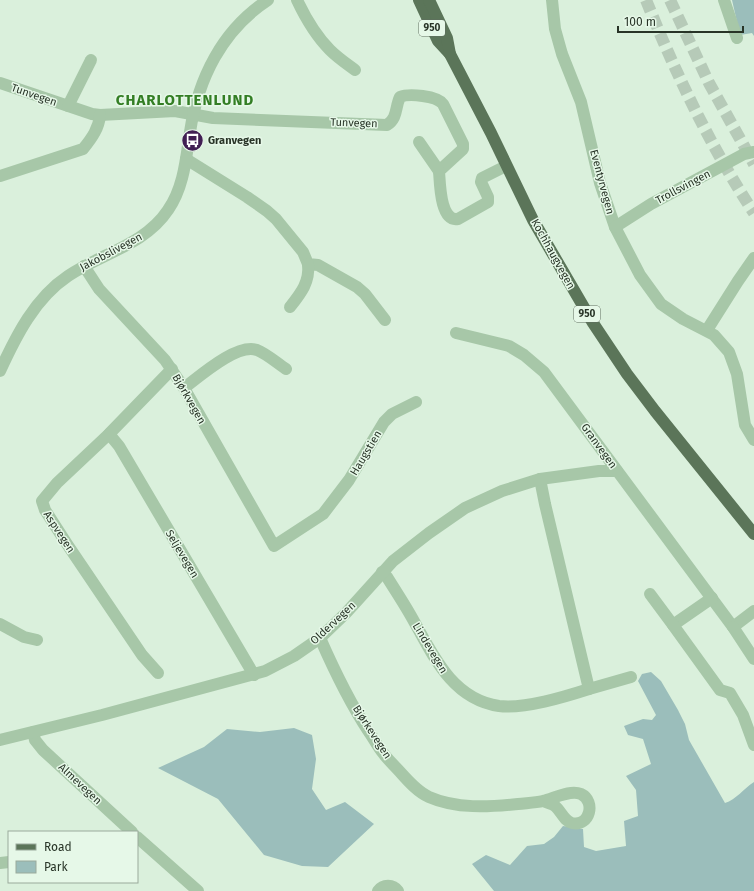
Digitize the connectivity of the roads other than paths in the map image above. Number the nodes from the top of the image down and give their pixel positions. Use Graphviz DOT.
graph roads {
  1 [pos="268,0"];
  2 [pos="297,0"];
  3 [pos="419,0"];
  4 [pos="429,0"];
  5 [pos="552,0"];
  6 [pos="724,0"];
  7 [pos="737,38"];
  8 [pos="450,54"];
  9 [pos="91,60"];
  10 [pos="355,70"];
  11 [pos="0,83"];
  12 [pos="68,106"];
  13 [pos="193,114"];
  14 [pos="100,115"];
  15 [pos="419,142"];
  16 [pos="754,152"];
  17 [pos="186,159"];
  18 [pos="506,166"];
  19 [pos="439,171"];
  20 [pos="0,176"];
  21 [pos="615,227"];
  22 [pos="754,258"];
  23 [pos="308,264"];
  24 [pos="84,266"];
  25 [pos="290,307"];
  26 [pos="385,320"];
  27 [pos="706,330"];
  28 [pos="456,333"];
  29 [pos="172,369"];
  30 [pos="286,369"];
  31 [pos="0,371"];
  32 [pos="184,388"];
  33 [pos="416,402"];
  34 [pos="109,434"];
  35 [pos="754,440"];
  36 [pos="617,471"];
  37 [pos="540,479"];
  38 [pos="754,534"];
  39 [pos="274,546"];
  40 [pos="382,572"];
  41 [pos="650,594"];
  42 [pos="712,598"];
  43 [pos="754,611"];
  44 [pos="0,624"];
  45 [pos="673,625"];
  46 [pos="733,627"];
  47 [pos="320,638"];
  48 [pos="37,640"];
  49 [pos="754,659"];
  50 [pos="158,673"];
  51 [pos="254,675"];
  52 [pos="631,677"];
  53 [pos="589,689"];
  54 [pos="33,732"];
  55 [pos="0,740"];
  56 [pos="754,745"];
  57 [pos="544,801"];
  58 [pos="128,831"];
  59 [pos="138,840"];
  60 [pos="198,891"];
  61 [pos="378,891"];
  62 [pos="398,891"];
  1 -- 13 [label="street, Jakobslivegen"];
  2 -- 10 [label="street"];
  3 -- 8 [label="main road, Kochhaugvegen / 950"];
  4 -- 8 [label="main road, Kochhaugvegen / 950"];
  5 -- 21 [label="street, Eventyrvegen"];
  6 -- 7 [label="street"];
  8 -- 18 [label="main road, Kochhaugvegen / 950"];
  9 -- 12 [label="street, Tunvegen"];
  11 -- 12 [label="street, Tunvegen"];
  12 -- 14 [label="street, Tunvegen"];
  13 -- 14 [label="street, Tunvegen"];
  13 -- 17 [label="street, Jakobslivegen"];
  13 -- 19 [label="street, Tunvegen"];
  14 -- 20 [label="street"];
  15 -- 19 [label="street"];
  16 -- 21 [label="street, Trollsvingen"];
  17 -- 23 [label="street"];
  17 -- 24 [label="street, Jakobslivegen"];
  18 -- 19 [label="street"];
  18 -- 38 [label="main road, Kochhaugvegen / 950"];
  21 -- 27 [label="street, Eventyrvegen"];
  22 -- 27 [label="street"];
  23 -- 25 [label="street"];
  23 -- 26 [label="street"];
  24 -- 29 [label="street, Bjørkvegen"];
  24 -- 31 [label="street, Jakobslivegen"];
  27 -- 35 [label="street, Eventyrvegen"];
  28 -- 36 [label="street, Granvegen"];
  29 -- 32 [label="street, Bjørkvegen"];
  29 -- 34 [label="street, Aspvegen"];
  30 -- 32 [label="street"];
  32 -- 39 [label="street, Bjørkvegen"];
  33 -- 39 [label="street, Haugstien"];
  34 -- 50 [label="street, Aspvegen"];
  34 -- 51 [label="street, Seljevegen"];
  36 -- 37 [label="street, Oldervegen"];
  36 -- 42 [label="street, Granvegen"];
  37 -- 40 [label="street, Oldervegen"];
  37 -- 53 [label="street"];
  40 -- 47 [label="street, Oldervegen"];
  40 -- 53 [label="street, Lindevegen"];
  41 -- 45 [label="street"];
  42 -- 45 [label="street"];
  42 -- 46 [label="street, Granvegen"];
  43 -- 46 [label="street"];
  44 -- 48 [label="street"];
  45 -- 56 [label="street"];
  46 -- 49 [label="street, Granvegen"];
  47 -- 51 [label="street, Oldervegen"];
  47 -- 57 [label="street, Bjørkevegen"];
  51 -- 54 [label="street, Oldervegen"];
  52 -- 53 [label="street, Lindevegen"];
  54 -- 55 [label="street, Oldervegen"];
  54 -- 58 [label="street, Almevegen"];
  59 -- 60 [label="street, Almevegen"];
  61 -- 62 [label="street"];
}
